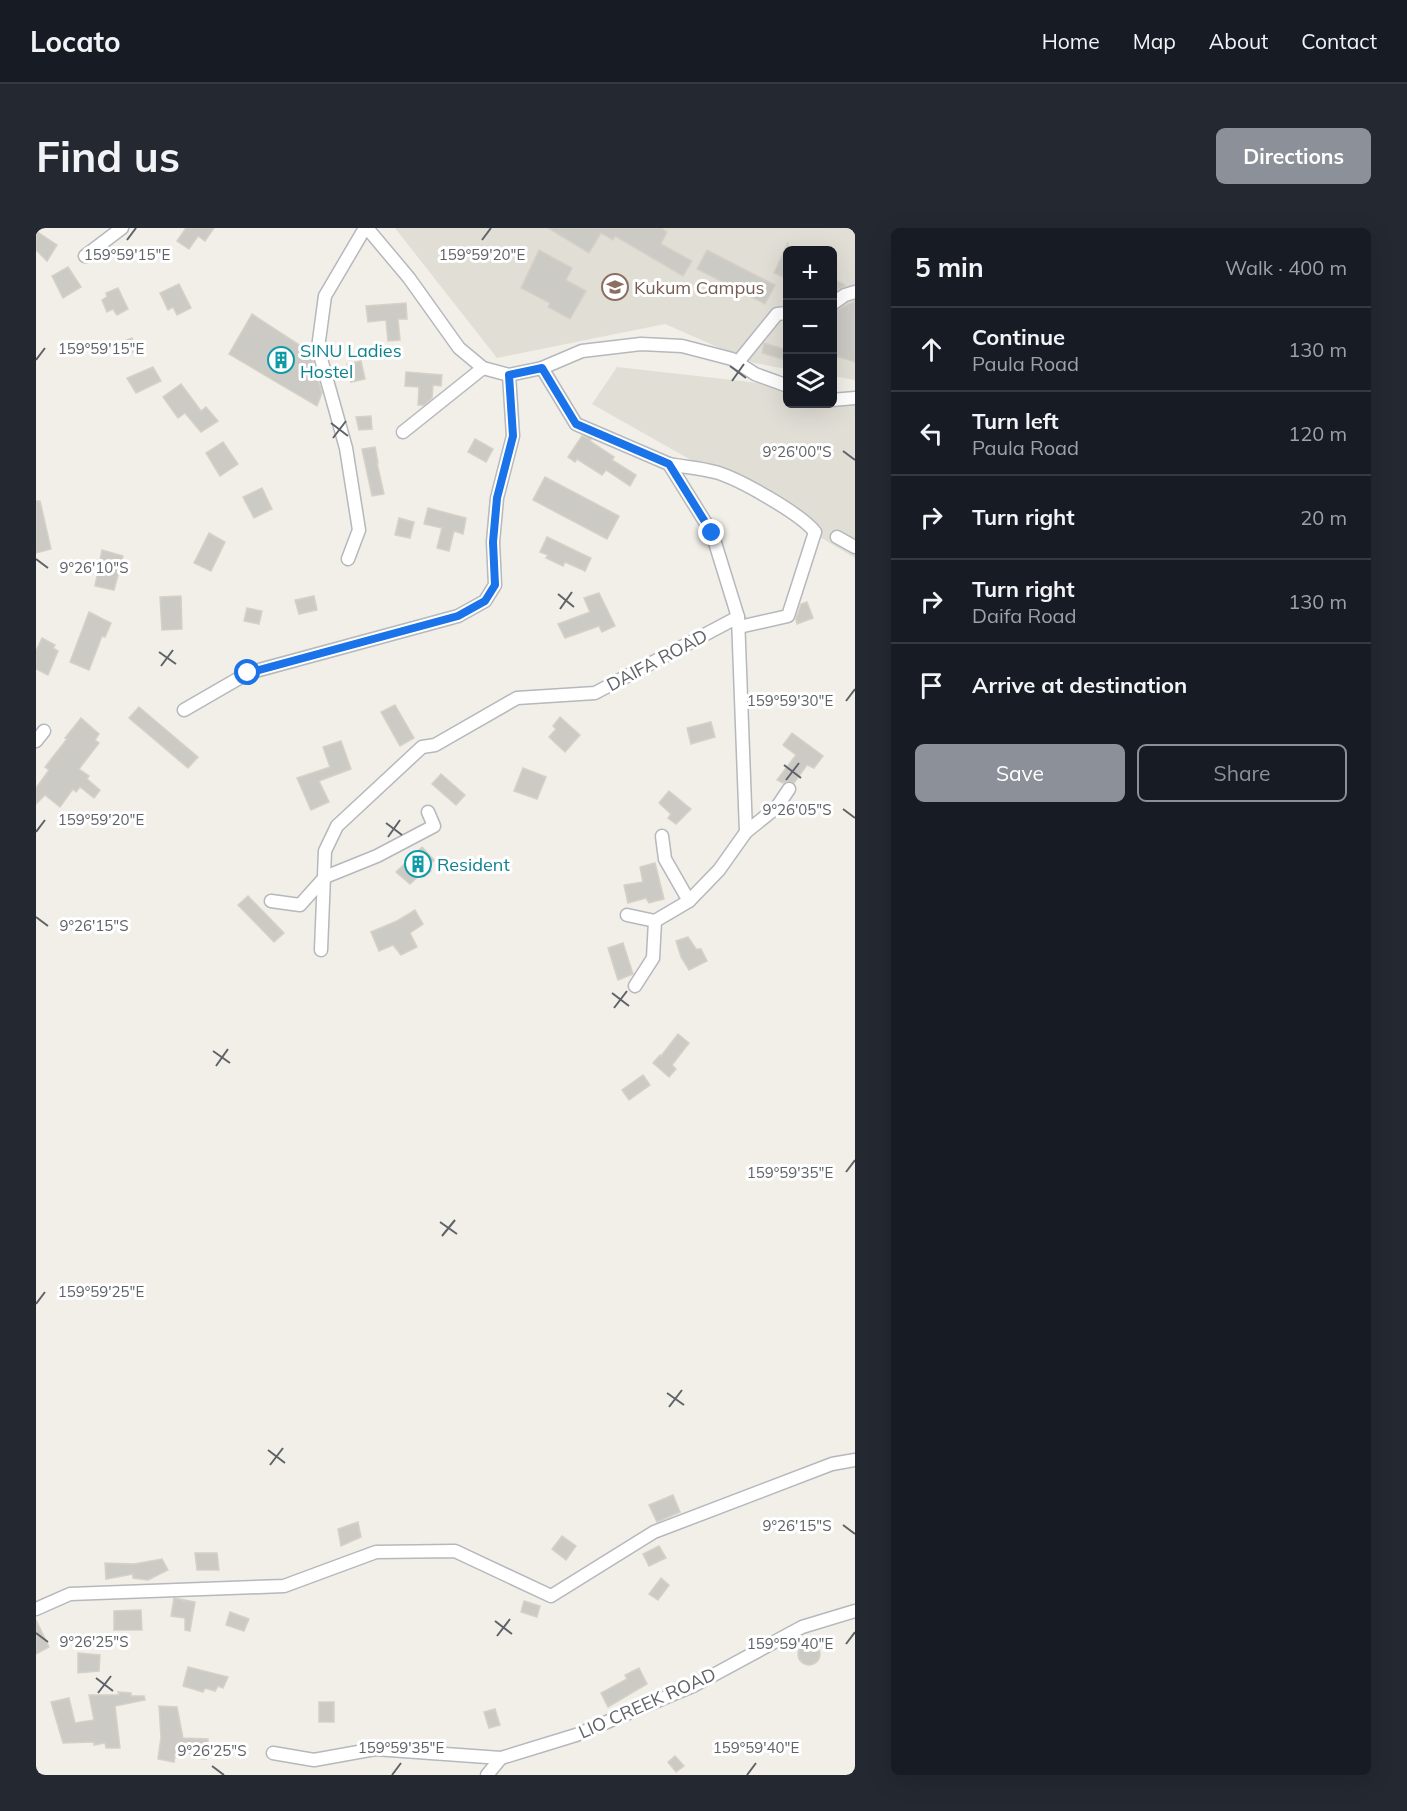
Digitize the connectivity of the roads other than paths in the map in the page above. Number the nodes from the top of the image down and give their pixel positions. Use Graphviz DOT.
graph roads {
  1 [pos="122,228"];
  2 [pos="366,228"];
  3 [pos="85,256"];
  4 [pos="855,292"];
  5 [pos="837,301"];
  6 [pos="783,313"];
  7 [pos="738,362"];
  8 [pos="483,368"];
  9 [pos="542,368"];
  10 [pos="509,375"];
  11 [pos="783,384"];
  12 [pos="855,398"];
  13 [pos="837,400"];
  14 [pos="403,432"];
  15 [pos="669,464"];
  16 [pos="837,537"];
  17 [pos="855,547"];
  18 [pos="348,559"];
  19 [pos="738,622"];
  20 [pos="184,710"];
  21 [pos="44,731"];
  22 [pos="36,741"];
  23 [pos="789,789"];
  24 [pos="428,812"];
  25 [pos="746,832"];
  26 [pos="662,836"];
  27 [pos="324,877"];
  28 [pos="271,901"];
  29 [pos="689,901"];
  30 [pos="627,915"];
  31 [pos="655,921"];
  32 [pos="321,950"];
  33 [pos="635,986"];
  34 [pos="855,1460"];
  35 [pos="36,1609"];
  36 [pos="855,1611"];
  37 [pos="273,1753"];
  38 [pos="501,1758"];
  39 [pos="487,1775"];
  1 -- 3 [label="street"];
  2 -- 8 [label="street"];
  2 -- 18 [label="street"];
  4 -- 5 [label="street"];
  6 -- 7 [label="street"];
  7 -- 9 [label="street"];
  7 -- 11 [label="street"];
  8 -- 10 [label="street"];
  8 -- 14 [label="street"];
  9 -- 10 [label="street"];
  9 -- 15 [label="street"];
  10 -- 20 [label="street"];
  12 -- 13 [label="street"];
  15 -- 19 [label="street"];
  15 -- 19 [label="street, DAIFA ROAD"];
  16 -- 17 [label="street"];
  19 -- 25 [label="street"];
  19 -- 27 [label="street, DAIFA ROAD"];
  21 -- 22 [label="street"];
  23 -- 25 [label="street"];
  24 -- 27 [label="street"];
  25 -- 29 [label="street"];
  26 -- 29 [label="street"];
  27 -- 28 [label="street"];
  27 -- 32 [label="street, DAIFA ROAD"];
  29 -- 31 [label="street"];
  30 -- 31 [label="street"];
  31 -- 33 [label="street"];
  34 -- 35 [label="street"];
  36 -- 38 [label="street, LIO CREEK ROAD"];
  37 -- 38 [label="street"];
  38 -- 39 [label="street"];
}
